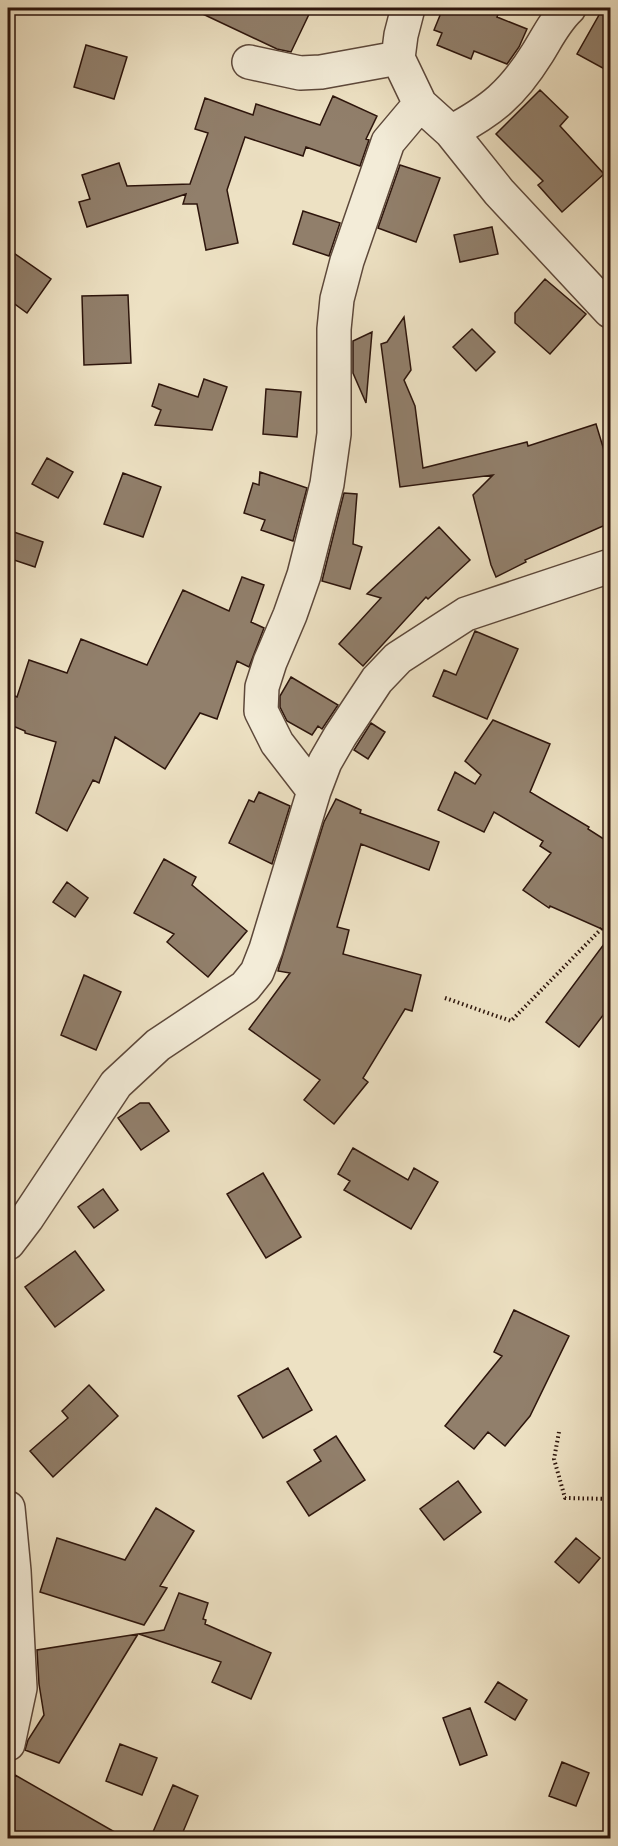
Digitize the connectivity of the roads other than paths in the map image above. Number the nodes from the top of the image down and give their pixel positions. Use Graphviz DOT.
graph roads {
  1 [pos="408,8"];
  2 [pos="569,8"];
  3 [pos="398,58"];
  4 [pos="249,62"];
  5 [pos="420,104"];
  6 [pos="451,132"];
  7 [pos="610,311"];
  8 [pos="610,566"];
  9 [pos="314,791"];
  10 [pos="8,1243"];
  11 [pos="8,1508"];
  12 [pos="8,1744"];
  1 -- 3 [label="street"];
  2 -- 6 [label="street"];
  3 -- 4 [label="street"];
  3 -- 5 [label="street"];
  5 -- 6 [label="street"];
  5 -- 9 [label="street"];
  6 -- 7 [label="street"];
  8 -- 9 [label="street"];
  9 -- 10 [label="street"];
  11 -- 12 [label="street"];
}
